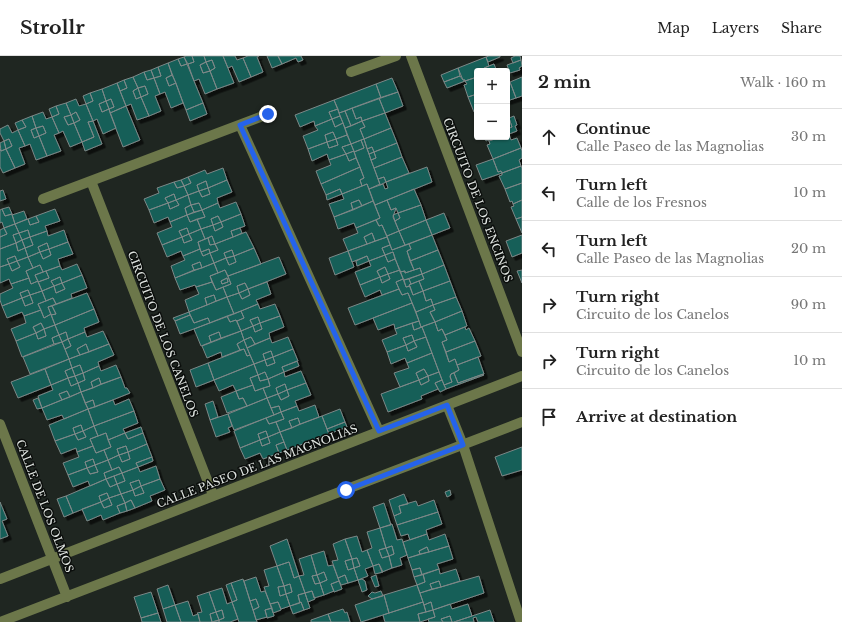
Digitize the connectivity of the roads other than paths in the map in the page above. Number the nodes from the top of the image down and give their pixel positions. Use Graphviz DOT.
graph roads {
  1 [pos="396,56"];
  2 [pos="411,56"];
  3 [pos="351,72"];
  4 [pos="268,114"];
  5 [pos="240,125"];
  6 [pos="91,181"];
  7 [pos="43,199"];
  8 [pos="522,352"];
  9 [pos="522,376"];
  10 [pos="447,405"];
  11 [pos="522,422"];
  12 [pos="0,424"];
  13 [pos="379,431"];
  14 [pos="463,445"];
  15 [pos="213,496"];
  16 [pos="52,559"];
  17 [pos="0,579"];
  18 [pos="67,597"];
  19 [pos="0,622"];
  20 [pos="521,622"];
  1 -- 3 [label="street"];
  2 -- 8 [label="street, CIRCUITO DE LOS ENCINOS"];
  4 -- 5 [label="street"];
  5 -- 6 [label="street"];
  5 -- 13 [label="street"];
  6 -- 7 [label="street"];
  6 -- 15 [label="street, CIRCUITO DE LOS CANELOS"];
  9 -- 10 [label="street, CALLE PASEO DE LAS MAGNOLIAS"];
  10 -- 13 [label="street, CALLE PASEO DE LAS MAGNOLIAS"];
  10 -- 14 [label="street"];
  11 -- 14 [label="street"];
  12 -- 16 [label="street, CALLE DE LOS OLMOS"];
  13 -- 15 [label="street, CALLE PASEO DE LAS MAGNOLIAS"];
  14 -- 18 [label="street"];
  14 -- 20 [label="street"];
  15 -- 16 [label="street, CALLE PASEO DE LAS MAGNOLIAS"];
  16 -- 17 [label="street, CALLE PASEO DE LAS MAGNOLIAS"];
  16 -- 18 [label="street, CALLE DE LOS OLMOS"];
  18 -- 19 [label="street"];
}
